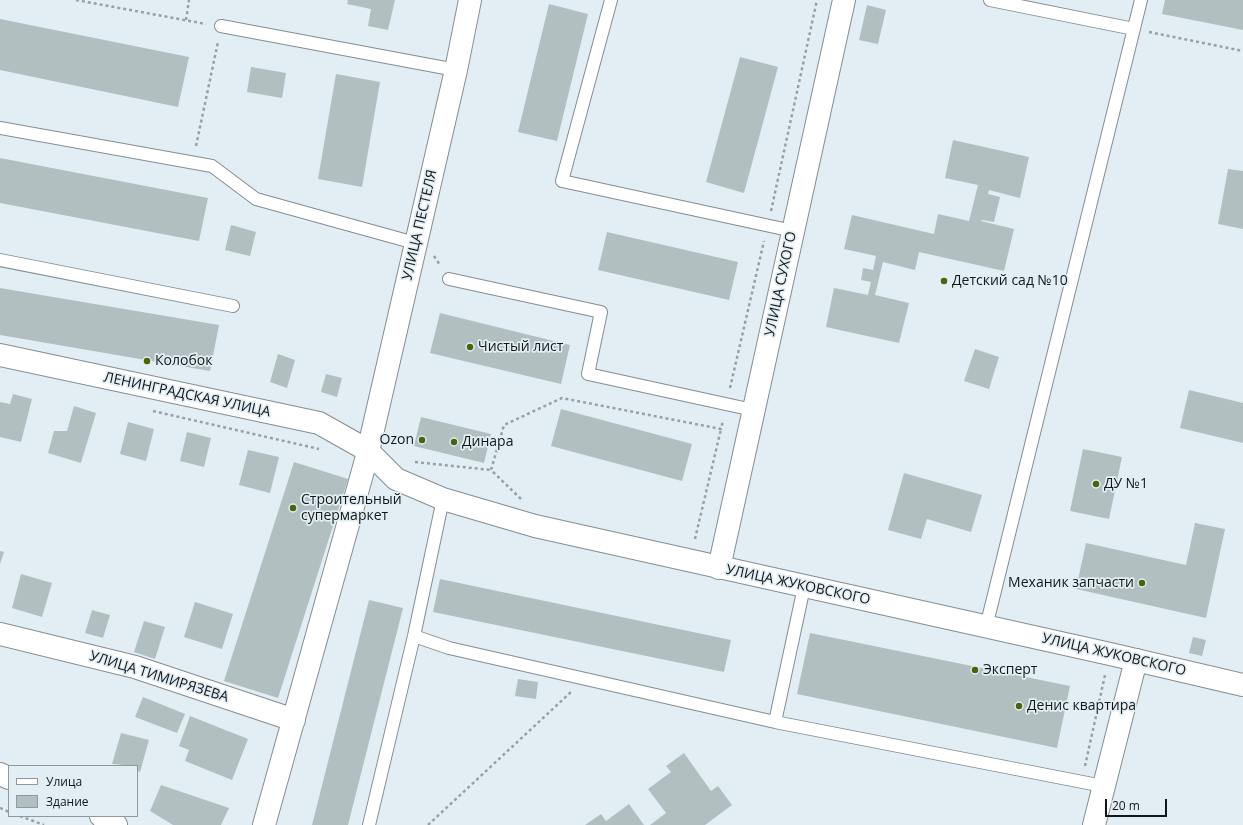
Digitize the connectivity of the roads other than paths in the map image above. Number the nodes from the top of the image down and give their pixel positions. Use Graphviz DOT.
graph roads {
  1 [pos="470,0"];
  2 [pos="611,0"];
  3 [pos="844,0"];
  4 [pos="990,0"];
  5 [pos="1141,0"];
  6 [pos="221,26"];
  7 [pos="1134,29"];
  8 [pos="456,70"];
  9 [pos="0,128"];
  10 [pos="793,231"];
  11 [pos="415,243"];
  12 [pos="0,260"];
  13 [pos="449,279"];
  14 [pos="233,306"];
  15 [pos="0,355"];
  16 [pos="753,410"];
  17 [pos="368,450"];
  18 [pos="443,499"];
  19 [pos="720,560"];
  20 [pos="804,587"];
  21 [pos="986,627"];
  22 [pos="0,634"];
  23 [pos="414,636"];
  24 [pos="1136,660"];
  25 [pos="1243,685"];
  26 [pos="294,720"];
  27 [pos="775,722"];
  28 [pos="1103,786"];
  29 [pos="103,817"];
  30 [pos="116,825"];
  31 [pos="264,825"];
  32 [pos="369,825"];
  33 [pos="1094,825"];
  1 -- 8 [label="street, УЛИЦА ПЕСТЕЛЯ"];
  2 -- 10 [label="lane"];
  3 -- 10 [label="street, УЛИЦА СУХОГО"];
  4 -- 7 [label="lane"];
  5 -- 7 [label="lane"];
  6 -- 8 [label="lane"];
  7 -- 21 [label="lane"];
  8 -- 11 [label="street, УЛИЦА ПЕСТЕЛЯ"];
  9 -- 11 [label="lane"];
  10 -- 16 [label="street, УЛИЦА СУХОГО"];
  11 -- 17 [label="street, УЛИЦА ПЕСТЕЛЯ"];
  12 -- 14 [label="lane"];
  13 -- 16 [label="lane"];
  15 -- 17 [label="street, ЛЕНИНГРАДСКАЯ УЛИЦА"];
  16 -- 19 [label="street, УЛИЦА СУХОГО"];
  17 -- 18 [label="street, УЛИЦА ЖУКОВСКОГО"];
  17 -- 26 [label="street, УЛИЦА ПЕСТЕЛЯ"];
  18 -- 19 [label="street, УЛИЦА ЖУКОВСКОГО"];
  18 -- 23 [label="lane"];
  19 -- 20 [label="street, УЛИЦА ЖУКОВСКОГО"];
  20 -- 21 [label="street, УЛИЦА ЖУКОВСКОГО"];
  20 -- 27 [label="lane"];
  21 -- 24 [label="street, УЛИЦА ЖУКОВСКОГО"];
  22 -- 26 [label="street, УЛИЦА ТИМИРЯЗЕВА"];
  23 -- 27 [label="lane"];
  23 -- 32 [label="lane"];
  24 -- 25 [label="street, УЛИЦА ЖУКОВСКОГО"];
  24 -- 28 [label="street"];
  26 -- 31 [label="street, УЛИЦА ПЕСТЕЛЯ"];
  27 -- 28 [label="lane"];
  28 -- 33 [label="street"];
  29 -- 30 [label="street"];
}
